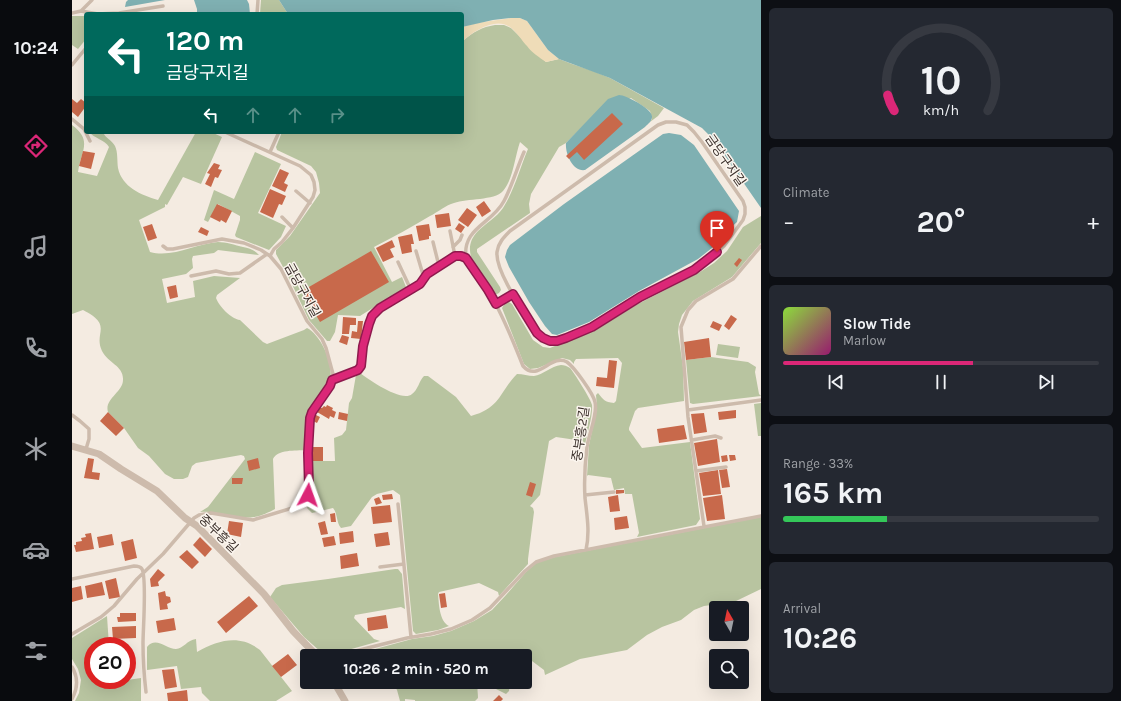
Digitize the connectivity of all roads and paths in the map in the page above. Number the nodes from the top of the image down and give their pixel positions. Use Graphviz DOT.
graph roads {
  1 [pos="92,0"];
  2 [pos="258,0"];
  3 [pos="163,6"];
  4 [pos="81,11"];
  5 [pos="86,12"];
  6 [pos="125,12"];
  7 [pos="257,12"];
  8 [pos="72,13"];
  9 [pos="84,50"];
  10 [pos="72,65"];
  11 [pos="72,119"];
  12 [pos="84,129"];
  13 [pos="86,134"];
  14 [pos="230,134"];
  15 [pos="278,134"];
  16 [pos="90,141"];
  17 [pos="270,152"];
  18 [pos="524,152"];
  19 [pos="296,191"];
  20 [pos="310,203"];
  21 [pos="282,217"];
  22 [pos="293,228"];
  23 [pos="450,231"];
  24 [pos="462,235"];
  25 [pos="433,242"];
  26 [pos="163,246"];
  27 [pos="761,246"];
  28 [pos="453,247"];
  29 [pos="416,251"];
  30 [pos="269,255"];
  31 [pos="455,256"];
  32 [pos="466,258"];
  33 [pos="398,262"];
  34 [pos="439,266"];
  35 [pos="191,276"];
  36 [pos="424,278"];
  37 [pos="411,290"];
  38 [pos="513,294"];
  39 [pos="496,304"];
  40 [pos="332,380"];
  41 [pos="761,400"];
  42 [pos="688,410"];
  43 [pos="72,415"];
  44 [pos="720,438"];
  45 [pos="692,440"];
  46 [pos="72,446"];
  47 [pos="86,449"];
  48 [pos="726,467"];
  49 [pos="696,471"];
  50 [pos="614,492"];
  51 [pos="585,496"];
  52 [pos="398,504"];
  53 [pos="761,516"];
  54 [pos="192,522"];
  55 [pos="704,526"];
  56 [pos="586,550"];
  57 [pos="404,564"];
  58 [pos="380,567"];
  59 [pos="143,573"];
  60 [pos="72,579"];
  61 [pos="72,634"];
  62 [pos="411,638"];
  63 [pos="310,649"];
  64 [pos="365,649"];
  65 [pos="72,667"];
  66 [pos="338,689"];
  67 [pos="146,692"];
  68 [pos="72,699"];
  69 [pos="345,701"];
  1 -- 4 [label="lane"];
  2 -- 7 [label="lane"];
  3 -- 6 [label="lane"];
  4 -- 5 [label="lane"];
  4 -- 8 [label="lane"];
  9 -- 10 [label="lane"];
  11 -- 12 [label="lane"];
  13 -- 16 [label="lane"];
  14 -- 17 [label="lane, 금당구지길"];
  15 -- 17 [label="lane"];
  17 -- 20 [label="lane, 금당구지길"];
  18 -- 32 [label="lane"];
  19 -- 20 [label="lane"];
  20 -- 22 [label="lane, 금당구지길"];
  21 -- 22 [label="lane"];
  22 -- 30 [label="lane, 금당구지길"];
  23 -- 28 [label="lane"];
  24 -- 28 [label="lane"];
  25 -- 34 [label="lane"];
  26 -- 30 [label="lane, 금당구지길"];
  27 -- 42 [label="lane"];
  28 -- 31 [label="lane"];
  29 -- 36 [label="lane"];
  30 -- 35 [label="lane, 금당구지길"];
  30 -- 40 [label="lane, 금당구지길"];
  31 -- 32 [label="lane"];
  31 -- 34 [label="lane"];
  32 -- 39 [label="lane"];
  33 -- 37 [label="lane"];
  34 -- 36 [label="lane"];
  36 -- 37 [label="lane"];
  37 -- 40 [label="lane"];
  38 -- 38 [label="lane, 금당구지길"];
  38 -- 39 [label="lane"];
  39 -- 51 [label="lane, 중부흥2길"];
  40 -- 54 [label="lane"];
  41 -- 42 [label="lane"];
  42 -- 45 [label="lane"];
  43 -- 47 [label="lane"];
  44 -- 45 [label="lane"];
  45 -- 49 [label="lane"];
  46 -- 47 [label="street, 중부흥길"];
  47 -- 54 [label="street, 중부흥길"];
  48 -- 49 [label="lane"];
  49 -- 55 [label="lane"];
  50 -- 51 [label="lane"];
  51 -- 56 [label="lane, 중부흥2길"];
  52 -- 57 [label="lane"];
  53 -- 55 [label="lane"];
  54 -- 59 [label="lane"];
  54 -- 63 [label="street, 중부흥길"];
  55 -- 56 [label="lane"];
  56 -- 62 [label="lane"];
  57 -- 58 [label="lane"];
  57 -- 62 [label="lane"];
  59 -- 60 [label="lane"];
  59 -- 61 [label="lane"];
  59 -- 67 [label="lane"];
  62 -- 64 [label="lane"];
  65 -- 68 [label="lane"];
  66 -- 69 [label="street"];
}
